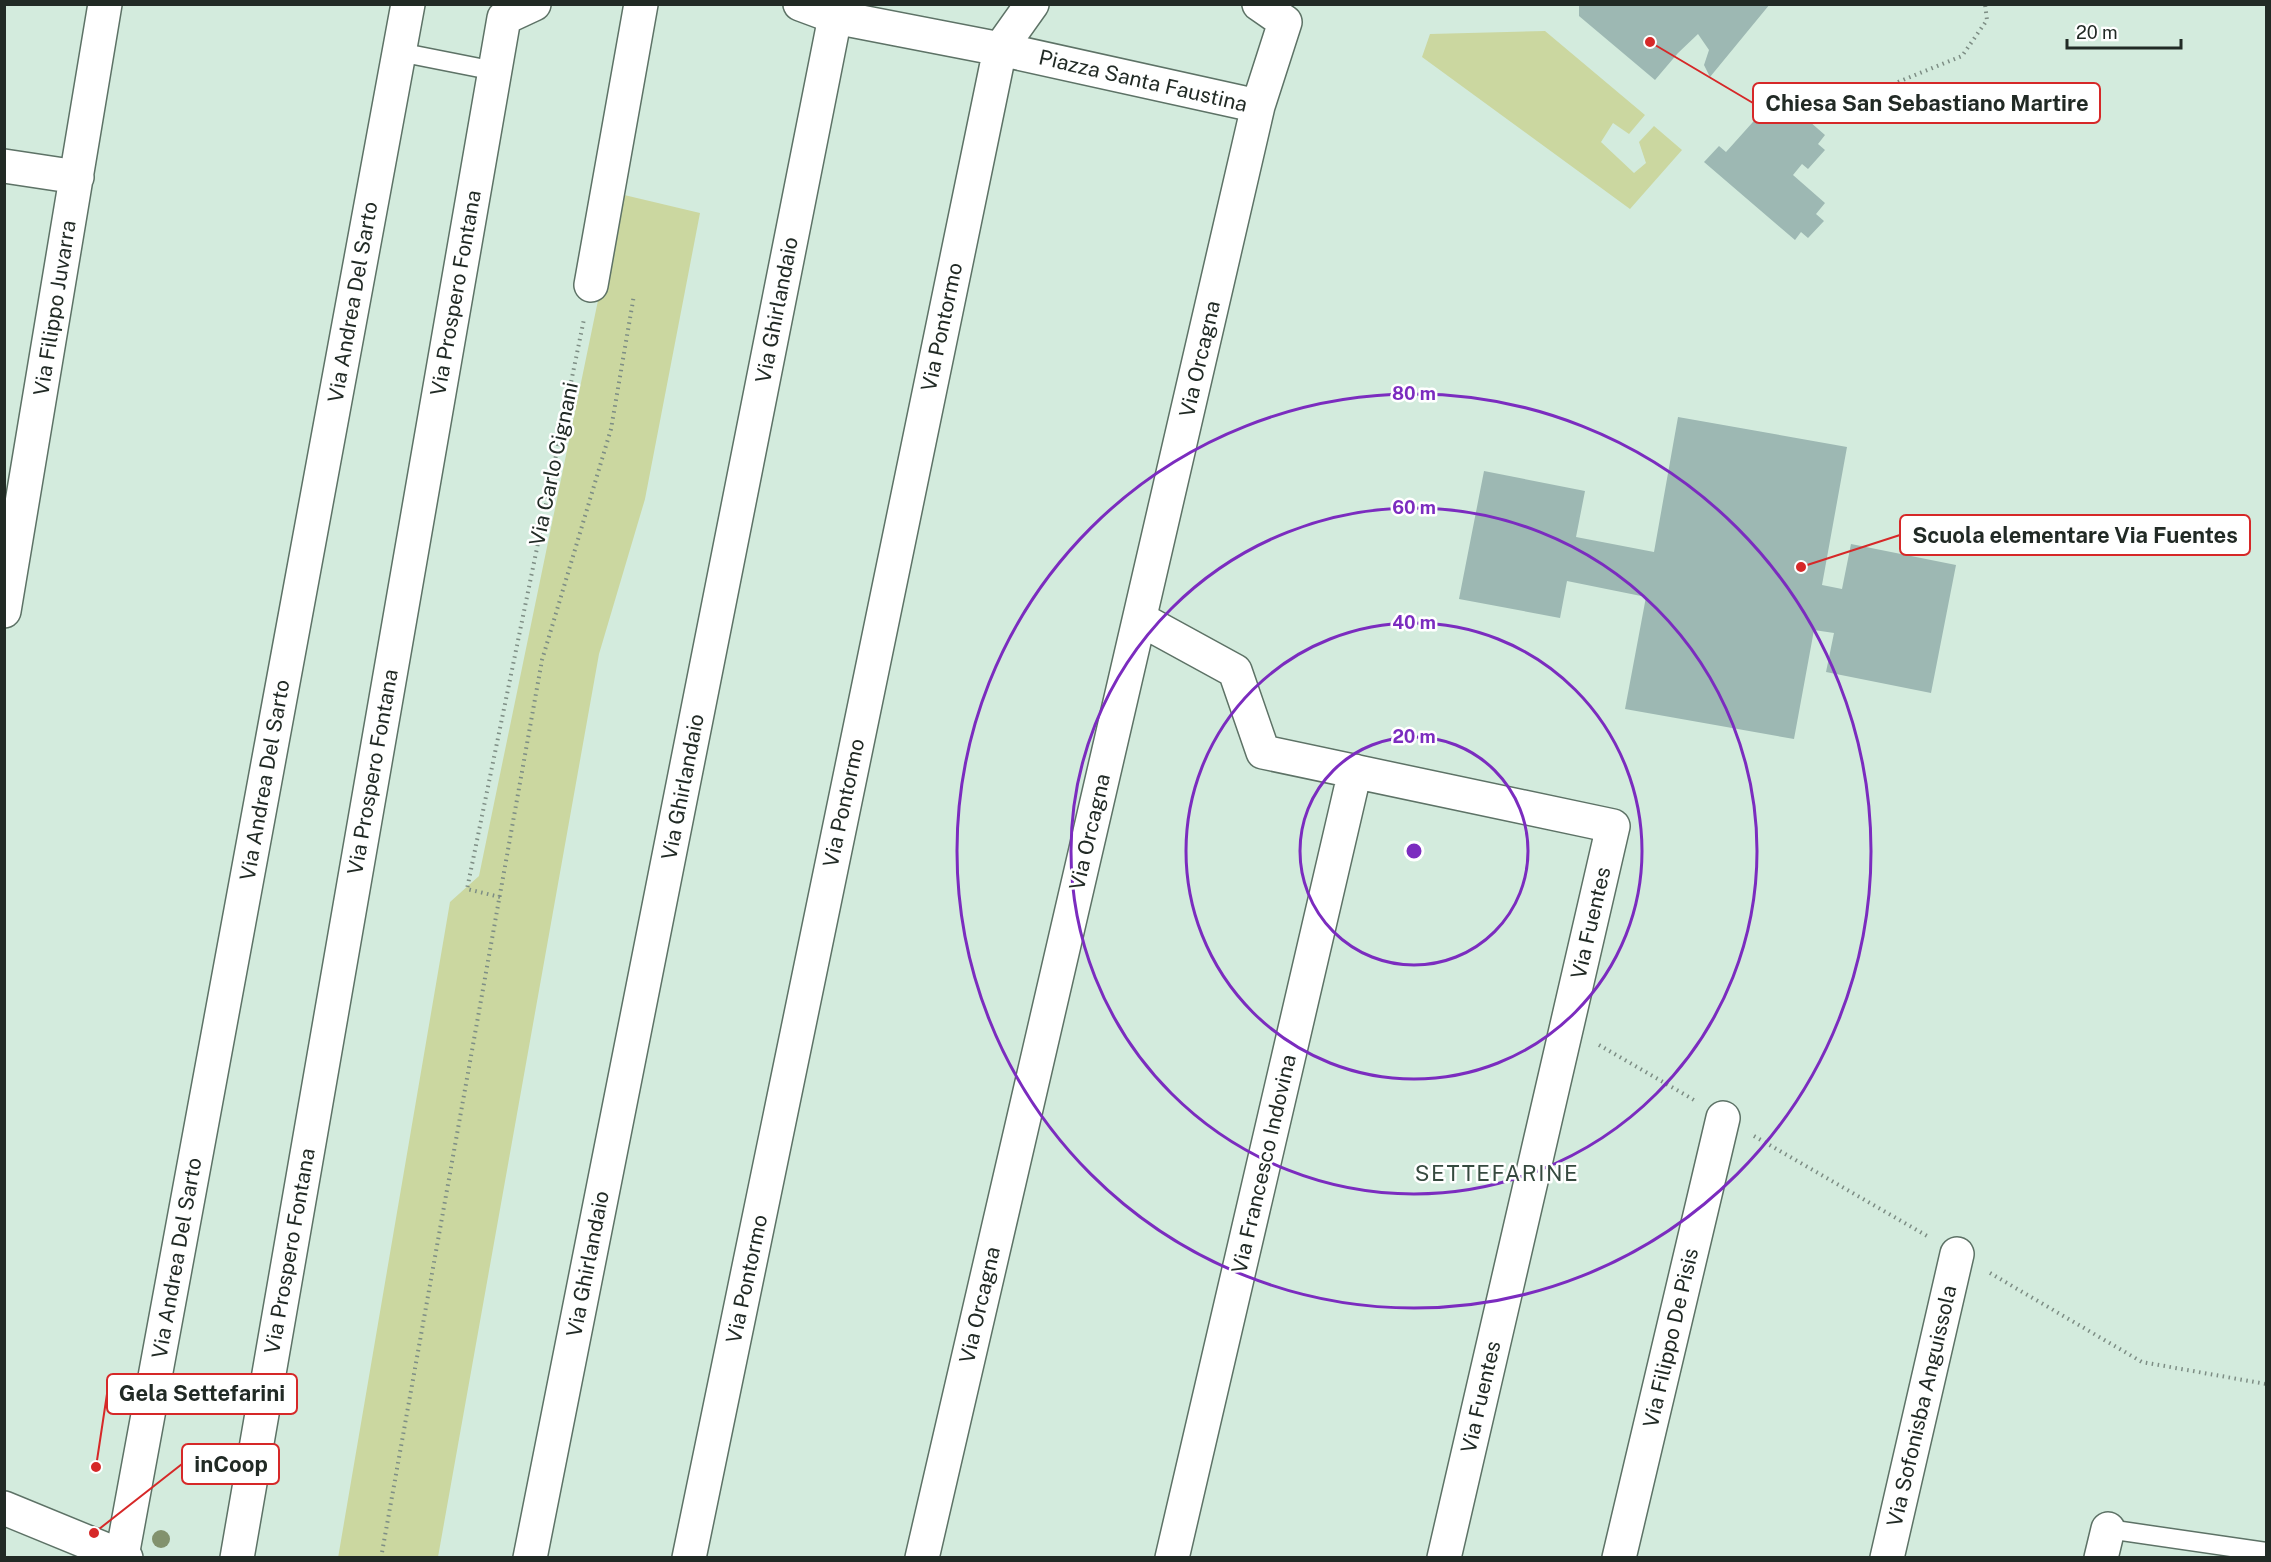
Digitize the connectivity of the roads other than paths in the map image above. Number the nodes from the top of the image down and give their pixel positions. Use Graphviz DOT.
graph roads {
  1 [pos="105,4"];
  2 [pos="408,4"];
  3 [pos="534,4"];
  4 [pos="641,4"];
  5 [pos="800,4"];
  6 [pos="1032,4"];
  7 [pos="1259,4"];
  8 [pos="835,17"];
  9 [pos="1000,49"];
  10 [pos="399,52"];
  11 [pos="495,71"];
  12 [pos="1258,106"];
  13 [pos="4,166"];
  14 [pos="76,177"];
  15 [pos="591,285"];
  16 [pos="4,611"];
  17 [pos="1140,619"];
  18 [pos="1355,771"];
  19 [pos="1724,1118"];
  20 [pos="1957,1254"];
  21 [pos="4,1508"];
  22 [pos="2104,1543"];
  23 [pos="2266,1552"];
  24 [pos="124,1557"];
  25 [pos="237,1557"];
  26 [pos="530,1557"];
  27 [pos="689,1557"];
  28 [pos="922,1557"];
  29 [pos="1172,1557"];
  30 [pos="1444,1557"];
  31 [pos="1619,1557"];
  32 [pos="1887,1557"];
  1 -- 14 [label="street, Via Filippo Juvarra"];
  2 -- 10 [label="street, Via Andrea Del Sarto"];
  3 -- 11 [label="street, Via Prospero Fontana"];
  4 -- 15 [label="street"];
  5 -- 8 [label="street, Piazza Santa Faustina"];
  6 -- 9 [label="street"];
  7 -- 12 [label="street, Piazza Santa Faustina"];
  8 -- 9 [label="street, Piazza Santa Faustina"];
  8 -- 26 [label="street, Via Ghirlandaio"];
  9 -- 12 [label="street, Piazza Santa Faustina"];
  9 -- 27 [label="street, Via Pontormo"];
  10 -- 11 [label="lane"];
  10 -- 24 [label="street, Via Andrea Del Sarto"];
  11 -- 25 [label="street, Via Prospero Fontana"];
  12 -- 17 [label="street, Via Orcagna"];
  13 -- 14 [label="street"];
  14 -- 16 [label="street, Via Filippo Juvarra"];
  17 -- 18 [label="street, Via Fuentes"];
  17 -- 28 [label="street, Via Orcagna"];
  18 -- 29 [label="street, Via Francesco Indovina"];
  18 -- 30 [label="street, Via Fuentes"];
  19 -- 31 [label="street, Via Filippo De Pisis"];
  20 -- 32 [label="street, Via Sofonisba Anguissola"];
  21 -- 24 [label="street"];
  22 -- 23 [label="lane"];
}
